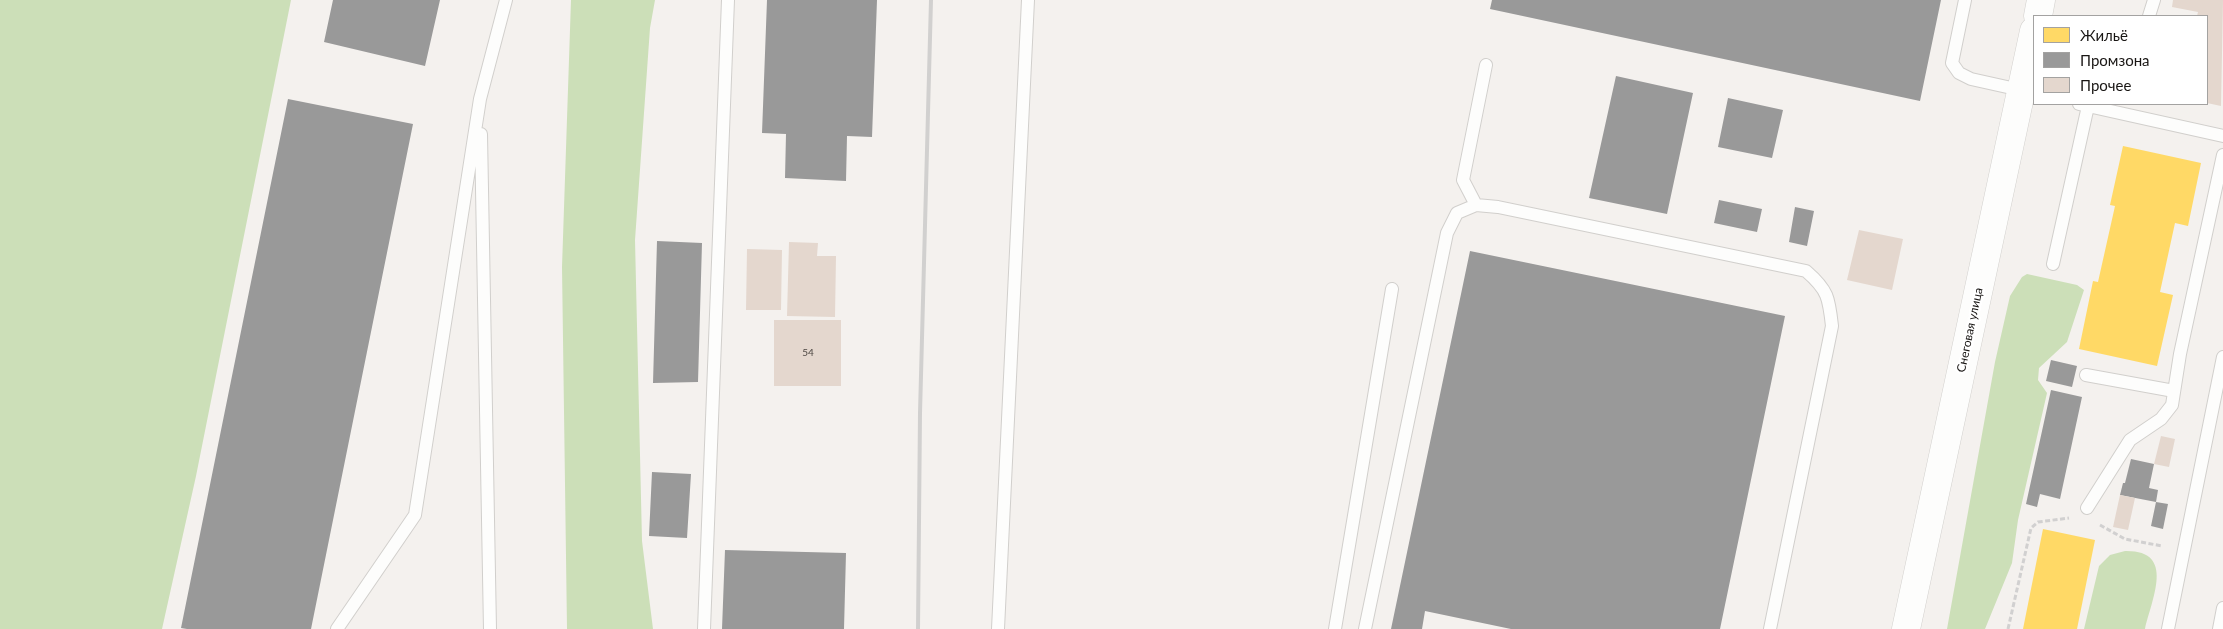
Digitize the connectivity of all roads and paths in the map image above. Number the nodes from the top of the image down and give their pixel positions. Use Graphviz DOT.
graph roads {
  1 [pos="506,0"];
  2 [pos="728,0"];
  3 [pos="1028,0"];
  4 [pos="1965,0"];
  5 [pos="2041,0"];
  6 [pos="2154,0"];
  7 [pos="2038,15"];
  8 [pos="2149,15"];
  9 [pos="2033,40"];
  10 [pos="1486,65"];
  11 [pos="2027,92"];
  12 [pos="480,99"];
  13 [pos="2084,105"];
  14 [pos="2223,136"];
  15 [pos="2223,155"];
  16 [pos="1476,205"];
  17 [pos="2053,264"];
  18 [pos="1392,289"];
  19 [pos="2223,357"];
  20 [pos="2086,375"];
  21 [pos="2174,391"];
  22 [pos="2081,512"];
  23 [pos="2184,551"];
  24 [pos="2223,608"];
  25 [pos="337,629"];
  26 [pos="490,629"];
  27 [pos="704,629"];
  28 [pos="998,629"];
  29 [pos="1335,629"];
  30 [pos="1365,629"];
  31 [pos="1770,629"];
  32 [pos="1906,629"];
  33 [pos="2008,629"];
  34 [pos="2168,629"];
  35 [pos="2219,629"];
  1 -- 12 [label="lane"];
  2 -- 27 [label="lane"];
  3 -- 28 [label="lane"];
  4 -- 11 [label="lane"];
  5 -- 7 [label="main road"];
  6 -- 8 [label="lane"];
  9 -- 11 [label="main road, Снеговая улица"];
  10 -- 16 [label="lane"];
  11 -- 32 [label="main road, Снеговая улица"];
  12 -- 25 [label="lane"];
  12 -- 26 [label="lane"];
  13 -- 14 [label="lane"];
  13 -- 17 [label="lane"];
  15 -- 21 [label="lane"];
  16 -- 30 [label="lane"];
  16 -- 31 [label="lane"];
  18 -- 29 [label="lane"];
  19 -- 23 [label="lane"];
  20 -- 21 [label="lane"];
  21 -- 22 [label="lane"];
  22 -- 23 [label="path"];
  22 -- 33 [label="path"];
  23 -- 34 [label="lane"];
  24 -- 35 [label="lane"];
}
